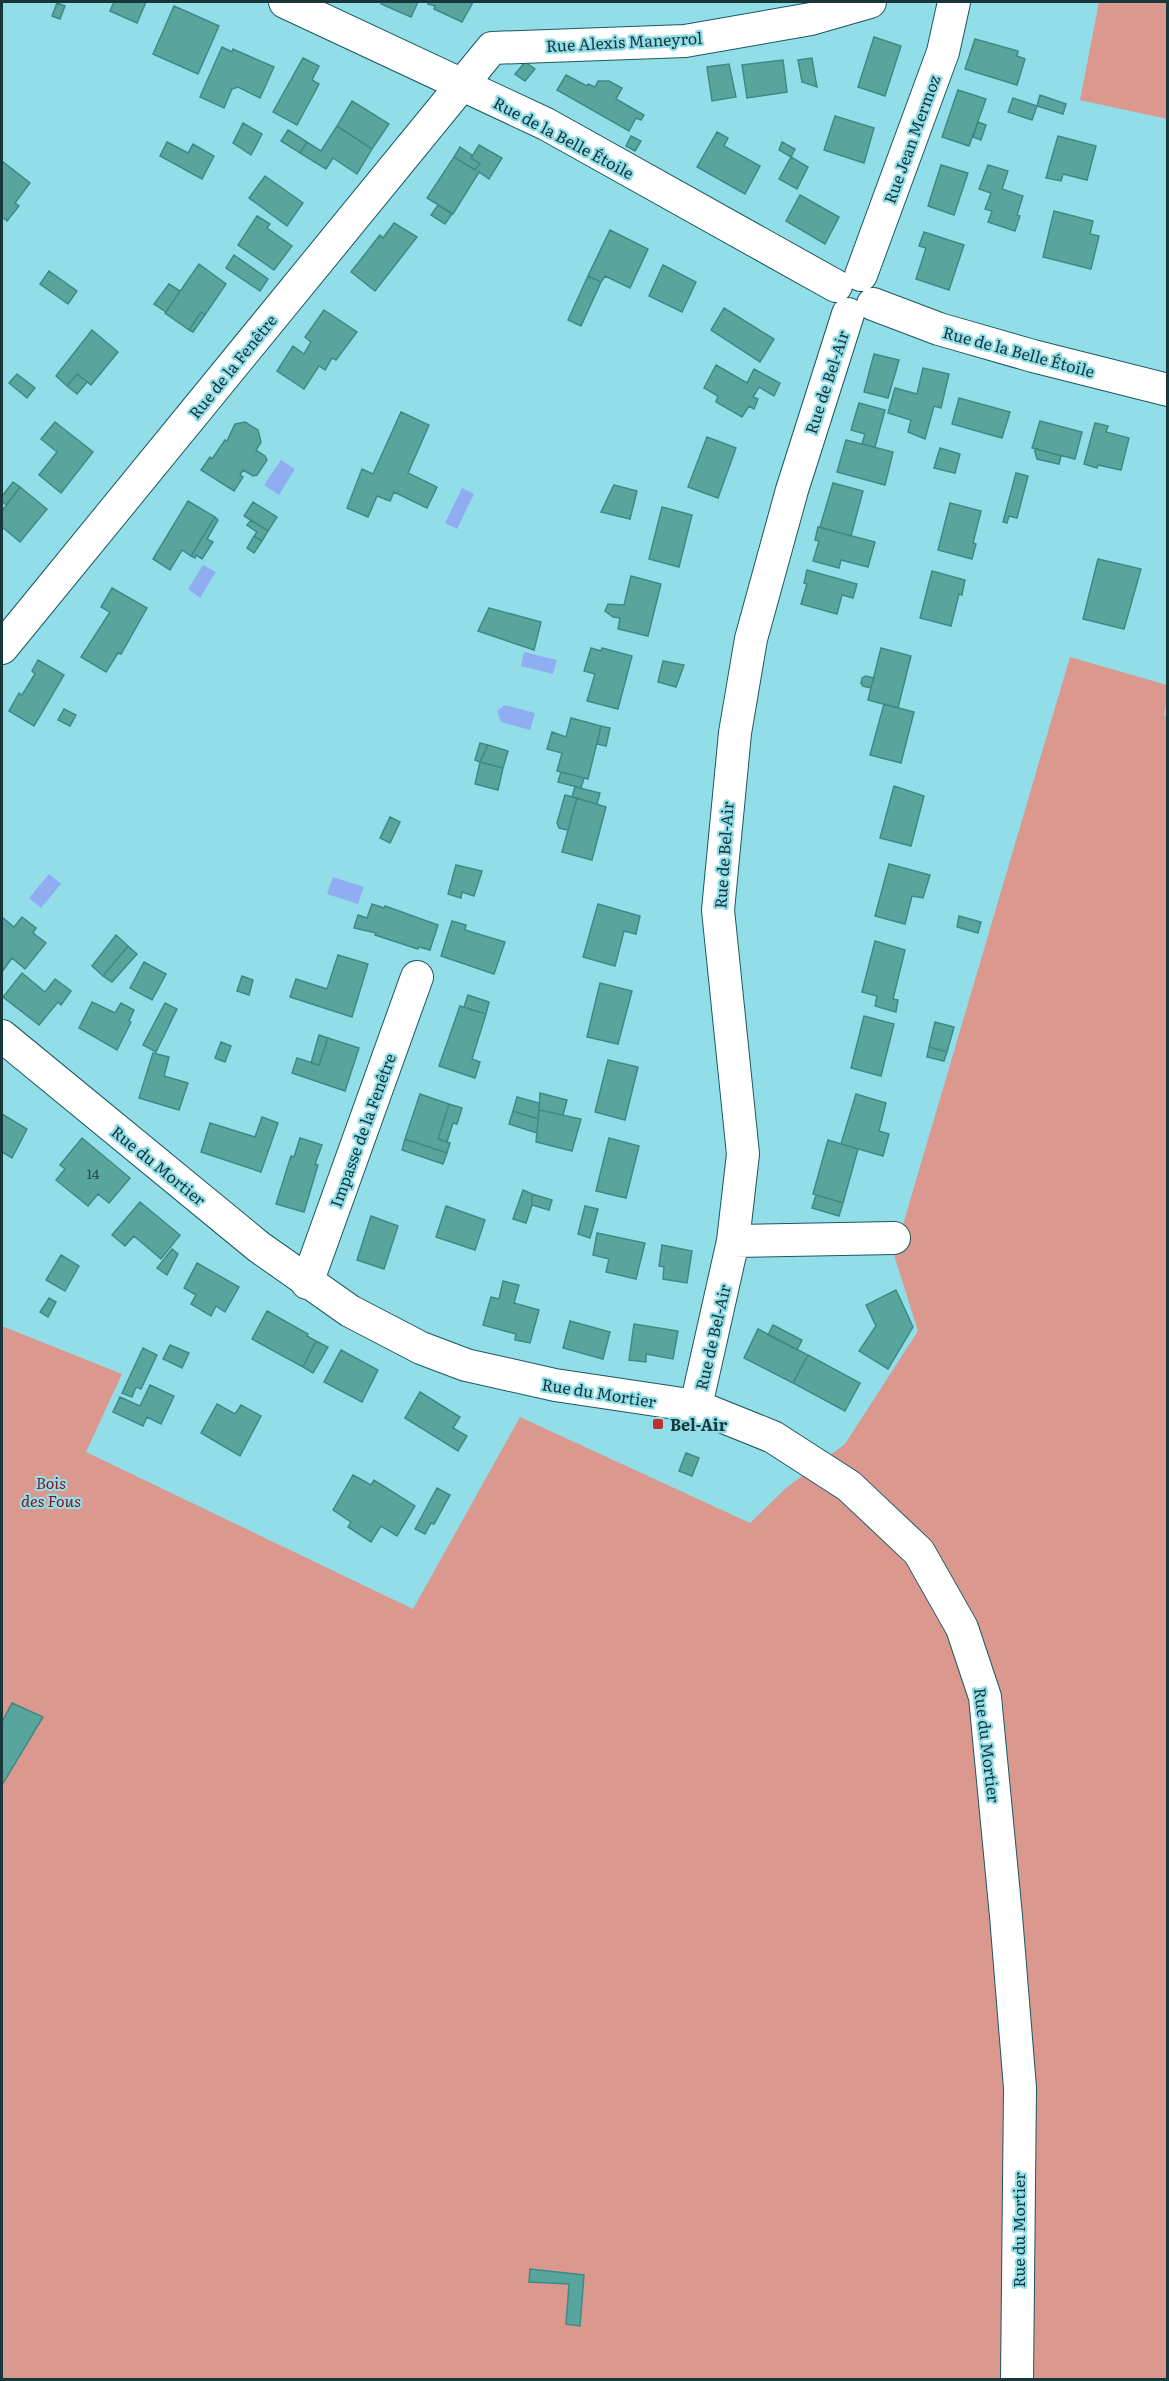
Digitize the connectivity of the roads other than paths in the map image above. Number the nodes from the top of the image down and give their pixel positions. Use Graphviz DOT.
graph roads {
  1 [pos="285,2"];
  2 [pos="870,2"];
  3 [pos="954,2"];
  4 [pos="464,85"];
  5 [pos="848,280"];
  6 [pos="861,309"];
  7 [pos="1167,390"];
  8 [pos="2,648"];
  9 [pos="417,977"];
  10 [pos="2,1036"];
  11 [pos="894,1238"];
  12 [pos="734,1241"];
  13 [pos="307,1283"];
  14 [pos="696,1406"];
  15 [pos="1017,2379"];
  1 -- 4 [label="street, Rue de la Belle Étoile"];
  2 -- 4 [label="street, Rue Alexis Maneyrol"];
  3 -- 5 [label="street, Rue Jean Mermoz"];
  4 -- 5 [label="street, Rue de la Belle Étoile"];
  4 -- 8 [label="street, Rue de la Fenêtre"];
  5 -- 6 [label="street"];
  6 -- 7 [label="street, Rue de la Belle Étoile"];
  6 -- 12 [label="street, Rue de Bel-Air"];
  9 -- 13 [label="street, Impasse de la Fenêtre"];
  10 -- 13 [label="street, Rue du Mortier"];
  11 -- 12 [label="street"];
  12 -- 14 [label="street, Rue de Bel-Air"];
  13 -- 14 [label="street, Rue du Mortier"];
  14 -- 15 [label="street, Rue du Mortier"];
}
